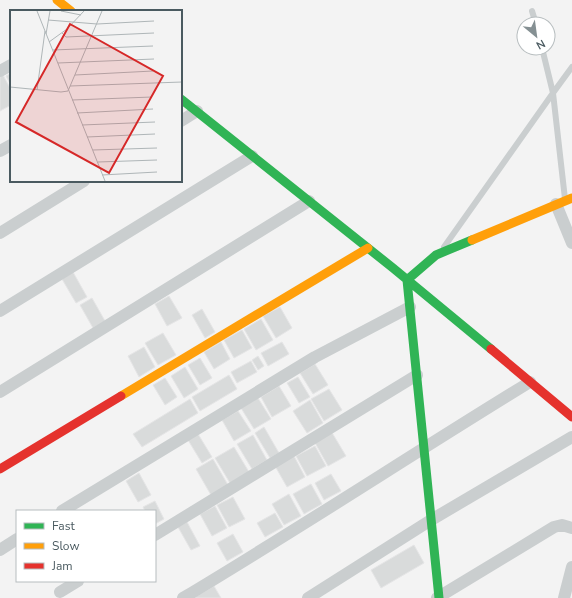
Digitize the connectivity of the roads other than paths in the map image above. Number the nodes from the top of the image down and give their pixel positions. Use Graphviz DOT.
graph roads {
  1 [pos="57,0"];
  2 [pos="70,10"];
  3 [pos="532,12"];
  4 [pos="533,16"];
  5 [pos="544,56"];
  6 [pos="10,65"];
  7 [pos="572,67"];
  8 [pos="0,71"];
  9 [pos="553,93"];
  10 [pos="182,100"];
  11 [pos="197,111"];
  12 [pos="182,120"];
  13 [pos="10,146"];
  14 [pos="0,151"];
  15 [pos="252,156"];
  16 [pos="82,182"];
  17 [pos="309,201"];
  18 [pos="565,201"];
  19 [pos="0,233"];
  20 [pos="572,243"];
  21 [pos="368,248"];
  22 [pos="440,253"];
  23 [pos="407,280"];
  24 [pos="410,307"];
  25 [pos="0,311"];
  26 [pos="417,375"];
  27 [pos="530,382"];
  28 [pos="0,392"];
  29 [pos="572,417"];
  30 [pos="572,437"];
  31 [pos="424,447"];
  32 [pos="0,469"];
  33 [pos="64,510"];
  34 [pos="431,520"];
  35 [pos="572,528"];
  36 [pos="156,534"];
  37 [pos="16,541"];
  38 [pos="0,550"];
  39 [pos="572,567"];
  40 [pos="76,582"];
  41 [pos="60,592"];
  42 [pos="183,598"];
  43 [pos="308,598"];
  44 [pos="438,598"];
  45 [pos="564,598"];
  1 -- 2 [label="street"];
  3 -- 4 [label="lane"];
  5 -- 9 [label="lane"];
  6 -- 8 [label="street"];
  7 -- 9 [label="lane"];
  9 -- 18 [label="lane"];
  9 -- 22 [label="lane"];
  10 -- 11 [label="street"];
  11 -- 12 [label="street"];
  11 -- 15 [label="street"];
  13 -- 14 [label="street"];
  15 -- 17 [label="street"];
  15 -- 25 [label="street"];
  16 -- 19 [label="street"];
  17 -- 21 [label="street"];
  17 -- 28 [label="street"];
  18 -- 20 [label="street"];
  18 -- 22 [label="street"];
  21 -- 23 [label="street"];
  21 -- 32 [label="street"];
  22 -- 23 [label="street"];
  23 -- 24 [label="street"];
  23 -- 27 [label="street"];
  24 -- 26 [label="street"];
  24 -- 33 [label="street"];
  26 -- 31 [label="street"];
  26 -- 36 [label="street"];
  27 -- 29 [label="street"];
  27 -- 31 [label="street"];
  30 -- 34 [label="street"];
  31 -- 34 [label="street"];
  31 -- 42 [label="street"];
  34 -- 43 [label="street"];
  34 -- 44 [label="street"];
  35 -- 44 [label="street"];
  37 -- 38 [label="street"];
  39 -- 45 [label="street"];
  40 -- 41 [label="street"];
}
